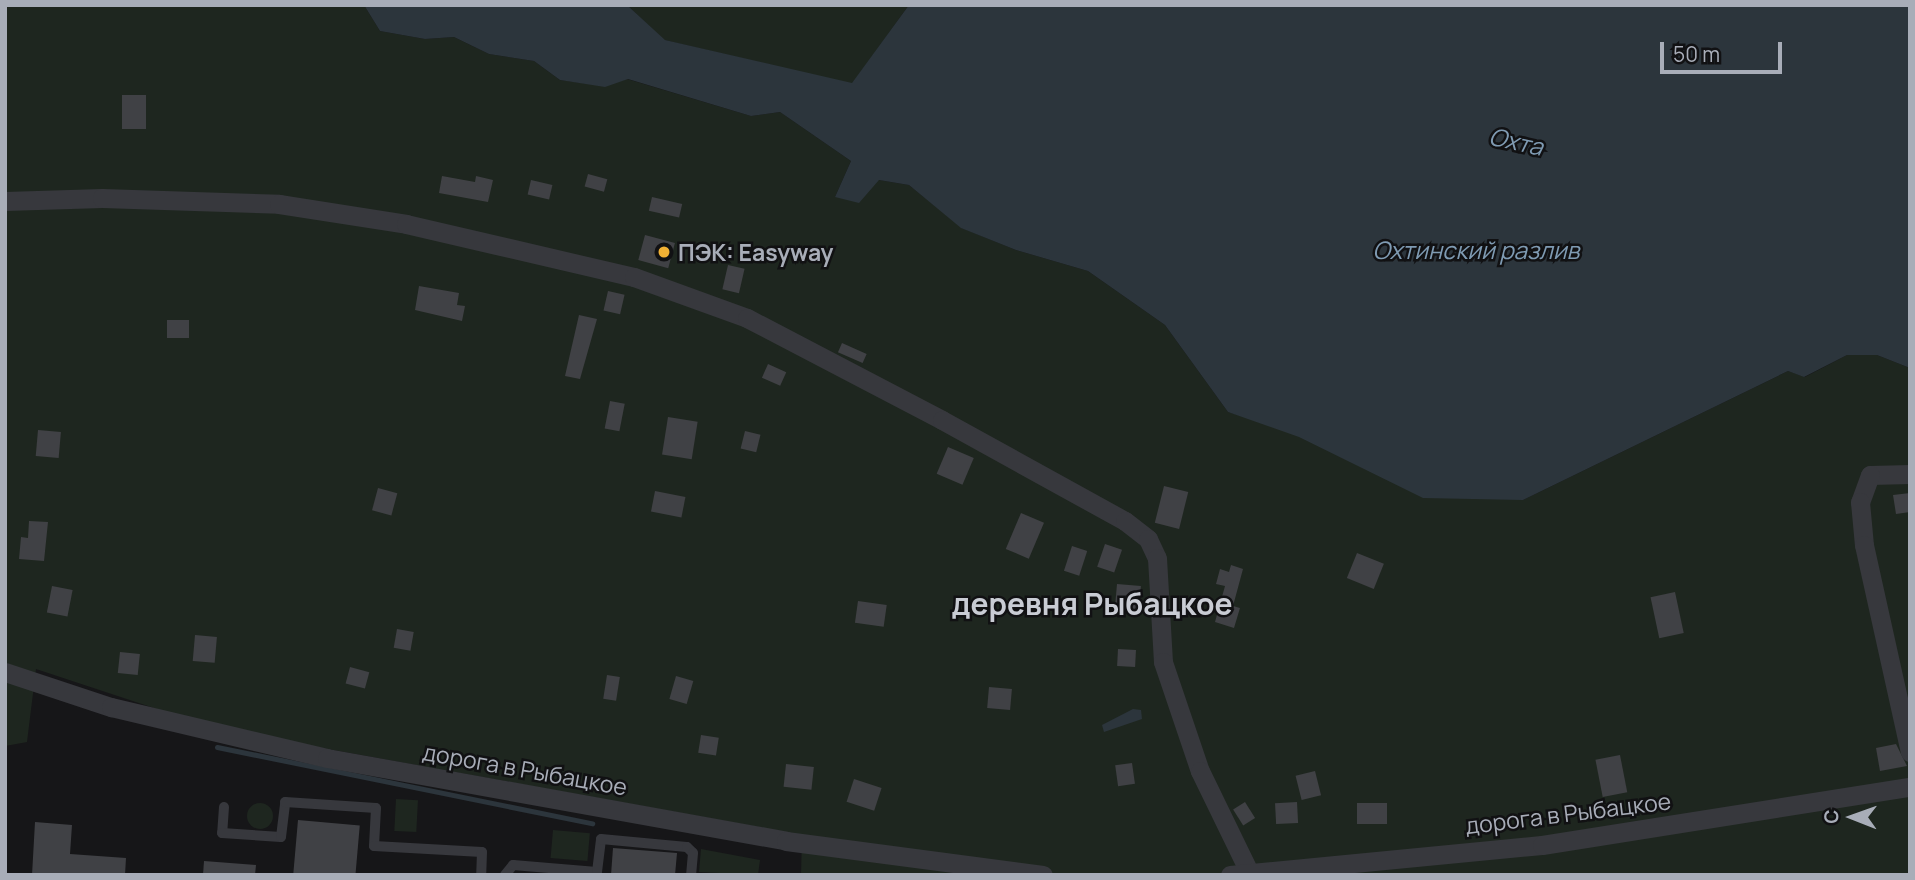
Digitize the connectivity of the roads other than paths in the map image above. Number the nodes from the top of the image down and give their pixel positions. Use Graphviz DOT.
graph roads {
  1 [pos="5,201"];
  2 [pos="1910,474"];
  3 [pos="5,672"];
  4 [pos="1910,752"];
  5 [pos="1910,787"];
  6 [pos="224,807"];
  7 [pos="1239,872"];
  8 [pos="481,875"];
  9 [pos="505,875"];
  10 [pos="691,875"];
  11 [pos="1044,875"];
  1 -- 7 [label="street"];
  2 -- 4 [label="street"];
  3 -- 11 [label="street, дорога в Рыбацкое"];
  5 -- 7 [label="street, дорога в Рыбацкое"];
  6 -- 8 [label="lane"];
  9 -- 10 [label="lane"];
}
